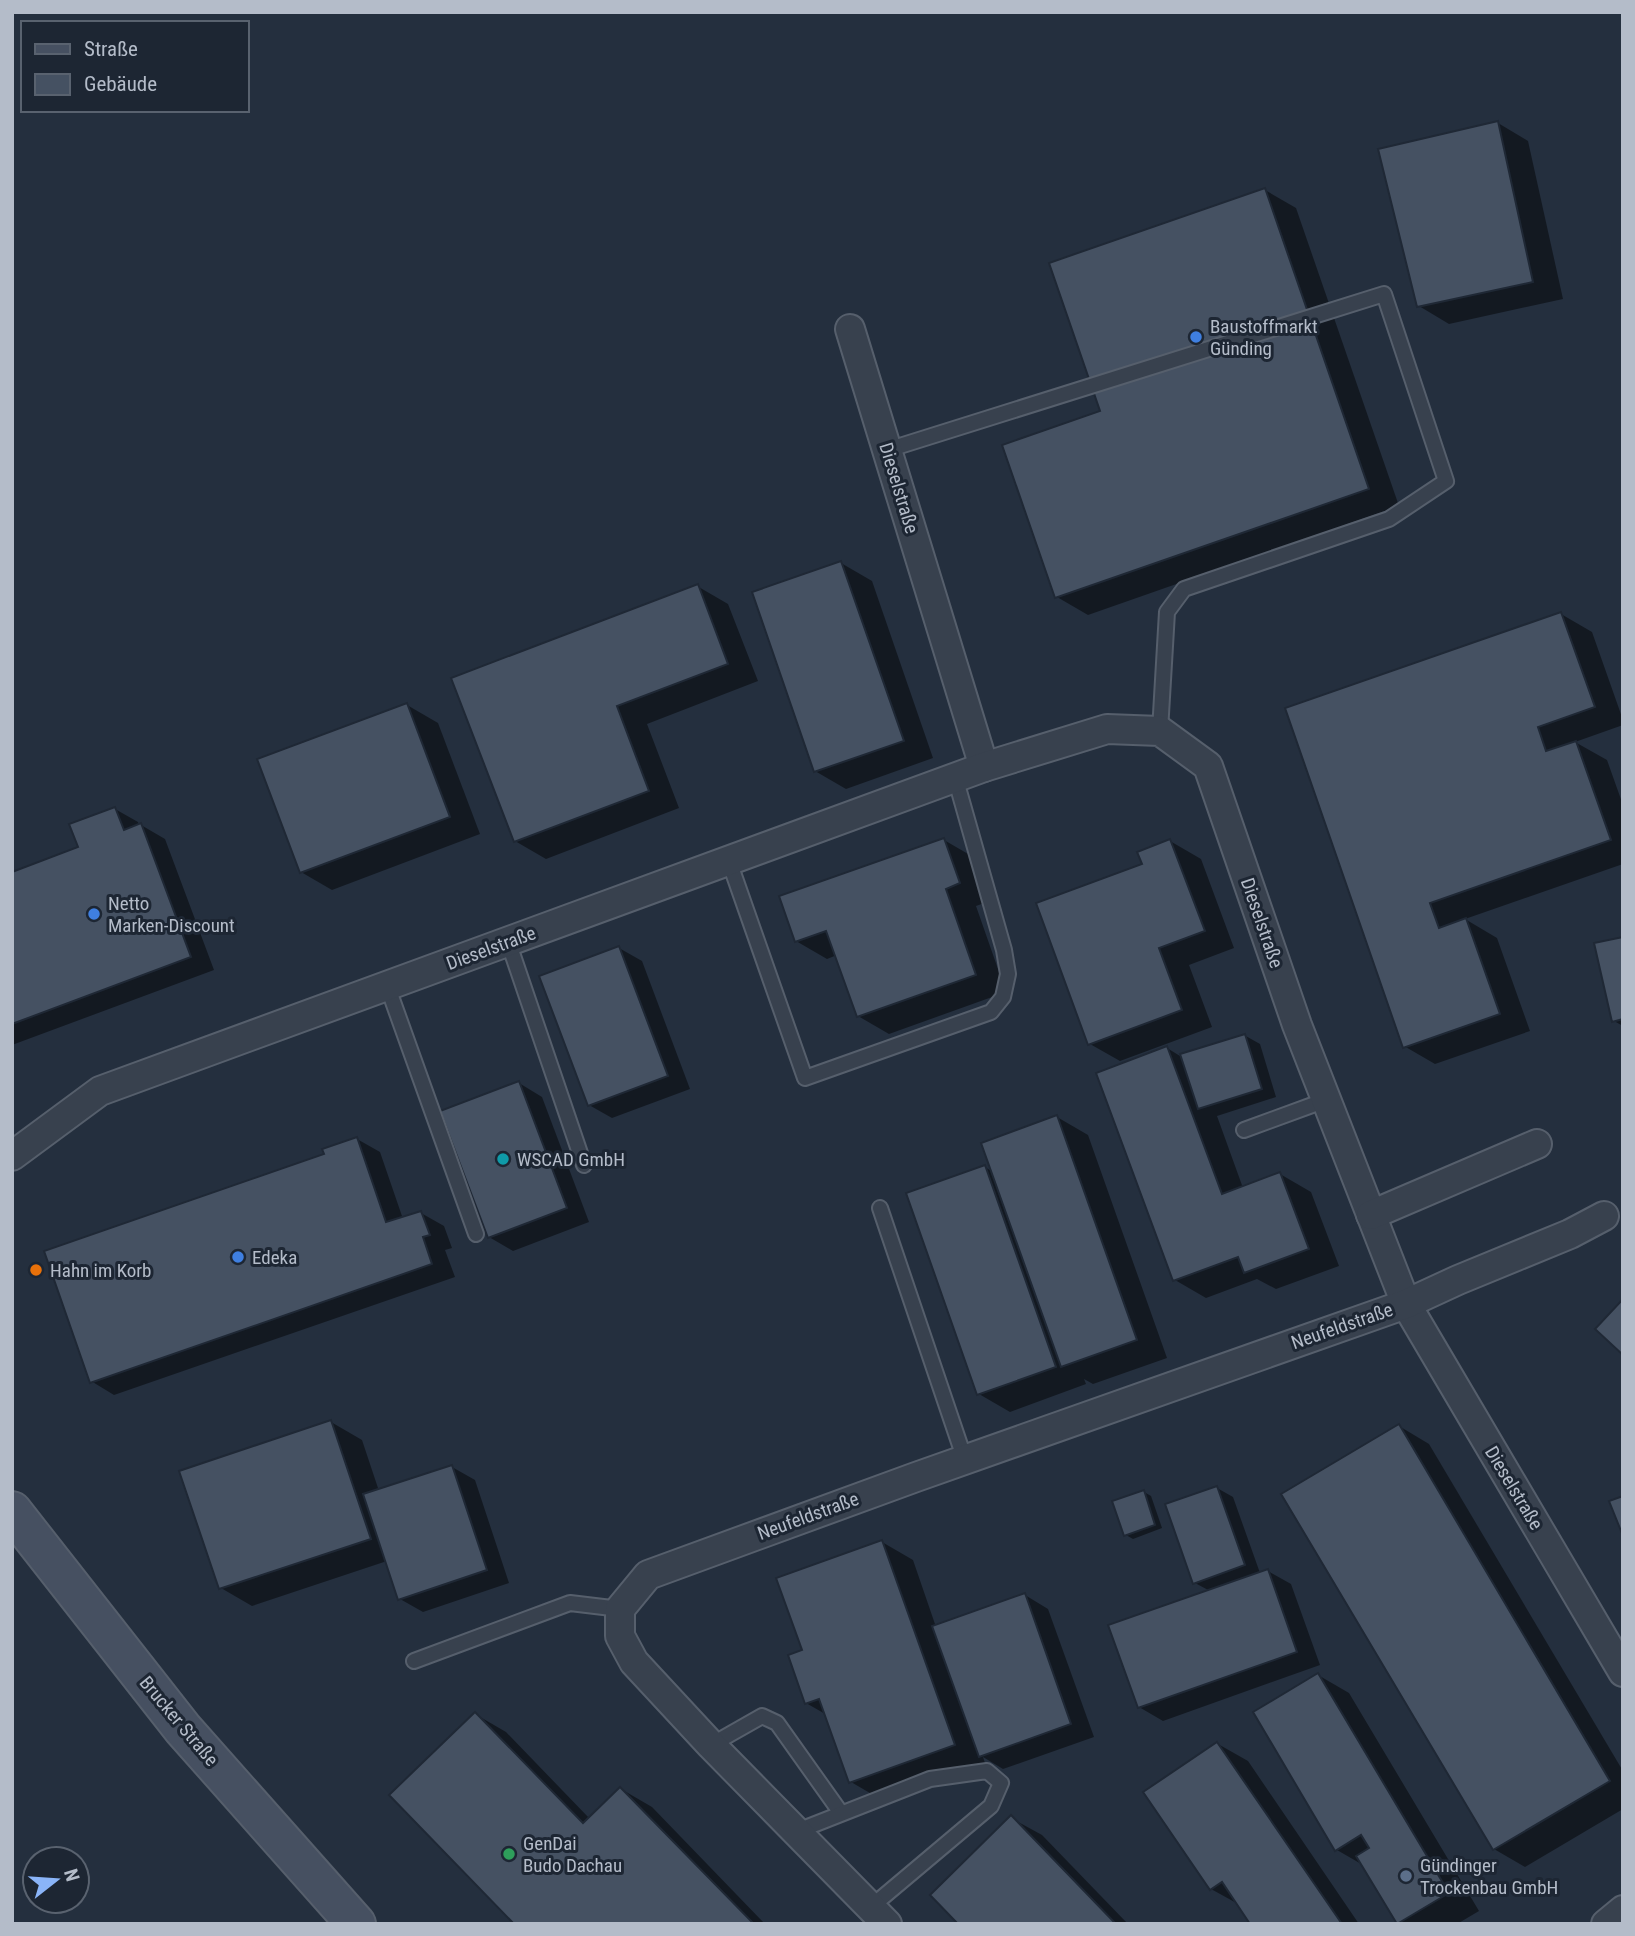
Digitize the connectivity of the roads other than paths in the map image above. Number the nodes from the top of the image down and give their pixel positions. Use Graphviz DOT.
graph roads {
  1 [pos="850,329"];
  2 [pos="887,450"];
  3 [pos="1160,731"];
  4 [pos="984,767"];
  5 [pos="955,777"];
  6 [pos="729,861"];
  7 [pos="508,941"];
  8 [pos="387,985"];
  9 [pos="1326,1100"];
  10 [pos="1244,1130"];
  11 [pos="1537,1143"];
  12 [pos="12,1156"];
  13 [pos="583,1165"];
  14 [pos="880,1208"];
  15 [pos="1371,1215"];
  16 [pos="1604,1216"];
  17 [pos="476,1234"];
  18 [pos="1406,1304"];
  19 [pos="965,1460"];
  20 [pos="12,1511"];
  21 [pos="620,1609"];
  22 [pos="414,1661"];
  23 [pos="1623,1672"];
  24 [pos="711,1745"];
  25 [pos="841,1813"];
  26 [pos="795,1832"];
  27 [pos="1623,1910"];
  28 [pos="879,1916"];
  29 [pos="356,1924"];
  30 [pos="1606,1924"];
  1 -- 2 [label="street, Dieselstraße"];
  2 -- 3 [label="lane"];
  2 -- 4 [label="street, Dieselstraße"];
  3 -- 4 [label="street, Dieselstraße"];
  3 -- 9 [label="street, Dieselstraße"];
  4 -- 5 [label="street, Dieselstraße"];
  5 -- 6 [label="street, Dieselstraße"];
  5 -- 6 [label="lane"];
  6 -- 7 [label="street, Dieselstraße"];
  7 -- 8 [label="street, Dieselstraße"];
  7 -- 13 [label="lane"];
  8 -- 12 [label="street, Dieselstraße"];
  8 -- 17 [label="lane"];
  9 -- 10 [label="lane"];
  9 -- 15 [label="street, Dieselstraße"];
  11 -- 15 [label="street"];
  14 -- 19 [label="lane"];
  15 -- 18 [label="street, Dieselstraße"];
  16 -- 18 [label="street"];
  18 -- 19 [label="street, Neufeldstraße"];
  18 -- 23 [label="street, Dieselstraße"];
  19 -- 21 [label="street, Neufeldstraße"];
  20 -- 29 [label="main road, Brucker Straße"];
  21 -- 22 [label="lane"];
  21 -- 24 [label="street"];
  24 -- 25 [label="lane"];
  24 -- 26 [label="street"];
  25 -- 26 [label="lane"];
  25 -- 28 [label="lane"];
  26 -- 28 [label="street"];
  27 -- 30 [label="street"];
}
